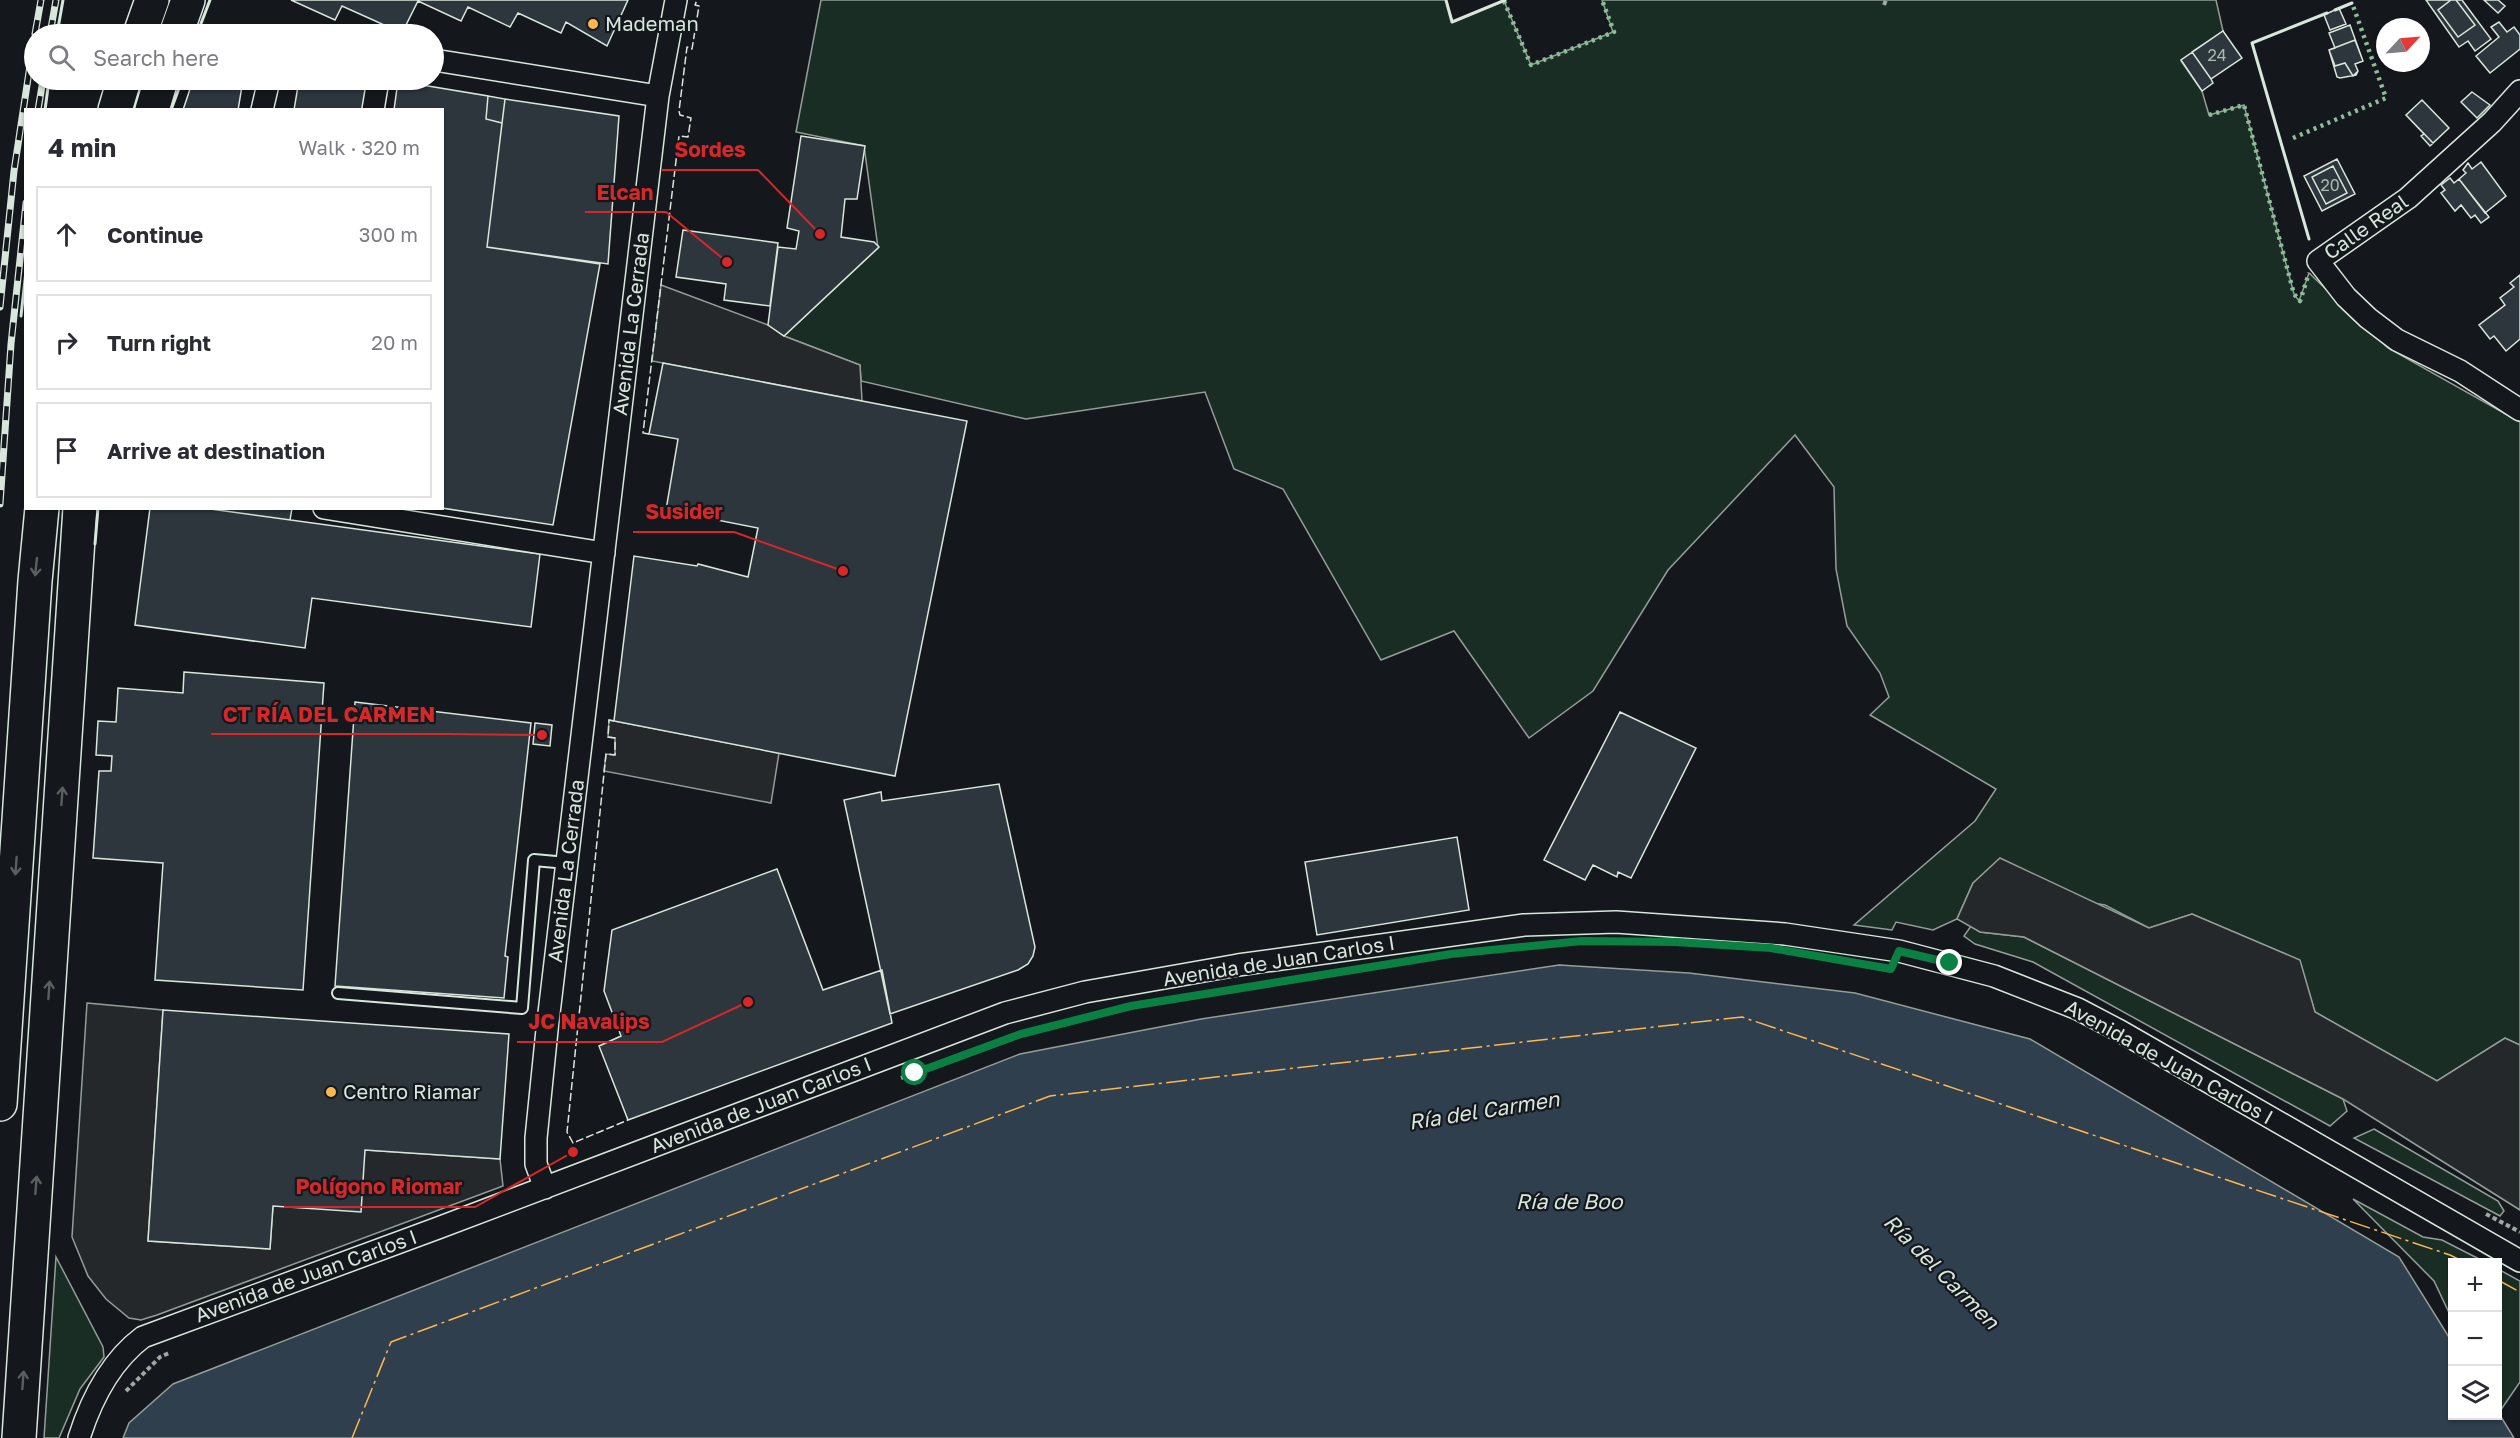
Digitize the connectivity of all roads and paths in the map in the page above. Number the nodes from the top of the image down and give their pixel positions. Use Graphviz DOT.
graph roads {
  1 [pos="152,0"];
  2 [pos="188,0"];
  3 [pos="676,0"];
  4 [pos="144,24"];
  5 [pos="180,24"];
  6 [pos="444,62"];
  7 [pos="121,90"];
  8 [pos="158,90"];
  9 [pos="267,90"];
  10 [pos="376,90"];
  11 [pos="2520,91"];
  12 [pos="658,96"];
  13 [pos="116,108"];
  14 [pos="153,108"];
  15 [pos="262,108"];
  16 [pos="373,108"];
  17 [pos="2520,410"];
  18 [pos="42,510"];
  19 [pos="80,510"];
  20 [pos="336,510"];
  21 [pos="604,553"];
  22 [pos="567,863"];
  23 [pos="338,993"];
  24 [pos="1120,1009"];
  25 [pos="893,1081"];
  26 [pos="0,1104"];
  27 [pos="545,1188"];
  28 [pos="2476,1209"];
  29 [pos="2520,1232"];
  30 [pos="2520,1261"];
  31 [pos="175,1350"];
  32 [pos="121,1396"];
  33 [pos="19,1438"];
  34 [pos="79,1438"];
  1 -- 4 [label="highway"];
  2 -- 5 [label="highway"];
  3 -- 12 [label="street, Avenida La Cerrada"];
  6 -- 12 [label="street"];
  7 -- 13 [label="highway"];
  8 -- 14 [label="highway"];
  9 -- 15 [label="street"];
  10 -- 16 [label="street"];
  11 -- 17 [label="street, Calle Real"];
  12 -- 21 [label="street, Avenida La Cerrada"];
  18 -- 26 [label="highway, one-way"];
  33 -- 19 [label="highway, one-way"];
  20 -- 21 [label="street"];
  21 -- 22 [label="street, Avenida La Cerrada"];
  22 -- 23 [label="lane"];
  22 -- 27 [label="street, Avenida La Cerrada"];
  24 -- 25 [label="path"];
  27 -- 30 [label="street, Avenida de Juan Carlos I"];
  27 -- 34 [label="street, Avenida de Juan Carlos I"];
  28 -- 29 [label="path"];
  31 -- 32 [label="path"];
}
